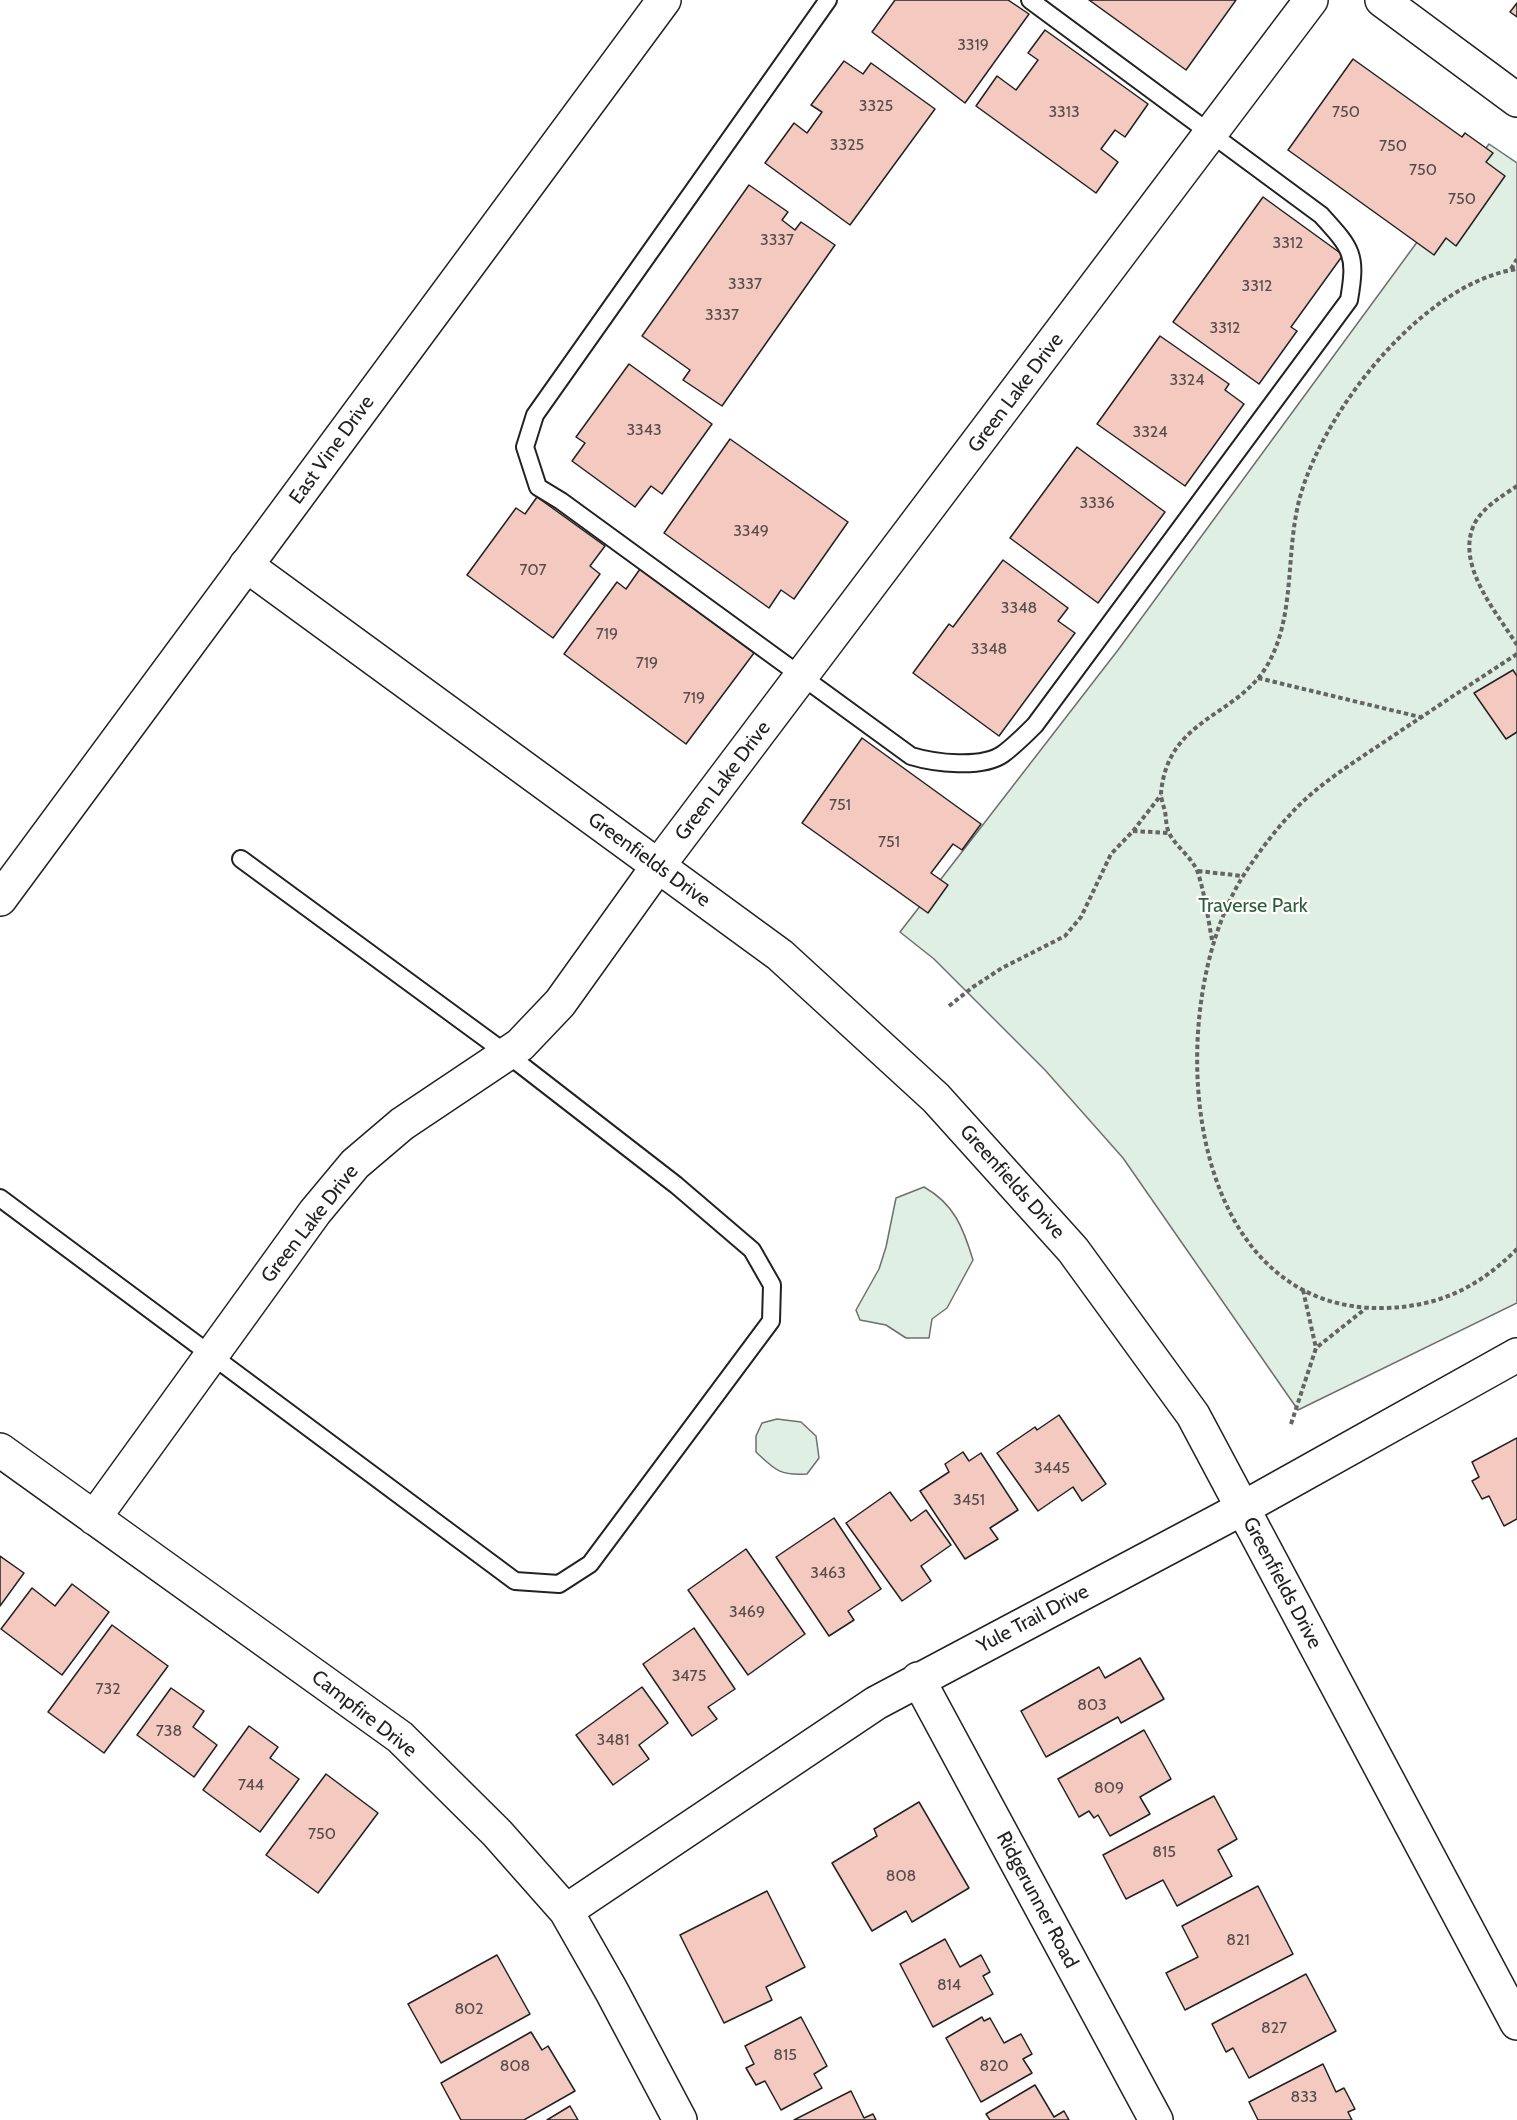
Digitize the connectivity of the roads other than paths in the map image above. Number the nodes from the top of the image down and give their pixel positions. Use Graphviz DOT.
graph roads {
  1 [pos="664,0"];
  2 [pos="828,0"];
  3 [pos="1030,0"];
  4 [pos="1311,0"];
  5 [pos="1382,0"];
  6 [pos="1517,100"];
  7 [pos="1210,134"];
  8 [pos="246,565"];
  9 [pos="802,676"];
  10 [pos="242,859"];
  11 [pos="658,866"];
  12 [pos="0,899"];
  13 [pos="507,1054"];
  14 [pos="0,1198"];
  15 [pos="1517,1355"];
  16 [pos="211,1357"];
  17 [pos="0,1450"];
  18 [pos="1243,1508"];
  19 [pos="94,1518"];
  20 [pos="918,1679"];
  21 [pos="566,1911"];
  22 [pos="1517,2023"];
  23 [pos="680,2120"];
  24 [pos="1156,2120"];
  1 -- 8 [label="street, East Vine Drive"];
  2 -- 9 [label="lane"];
  3 -- 7 [label="lane"];
  4 -- 7 [label="street, Green Lake Drive"];
  5 -- 6 [label="street"];
  7 -- 9 [label="street, Green Lake Drive"];
  7 -- 9 [label="lane"];
  8 -- 11 [label="street, Greenfields Drive"];
  8 -- 12 [label="street, East Vine Drive"];
  9 -- 11 [label="street, Green Lake Drive"];
  10 -- 13 [label="lane"];
  11 -- 13 [label="street, Green Lake Drive"];
  11 -- 18 [label="street, Greenfields Drive"];
  13 -- 16 [label="street, Green Lake Drive"];
  13 -- 16 [label="lane"];
  14 -- 16 [label="lane"];
  15 -- 18 [label="street, Yule Trail Drive"];
  16 -- 19 [label="street, Green Lake Drive"];
  17 -- 19 [label="street, Campfire Drive"];
  18 -- 20 [label="street, Yule Trail Drive"];
  18 -- 22 [label="street, Greenfields Drive"];
  19 -- 21 [label="street, Campfire Drive"];
  20 -- 21 [label="street, Yule Trail Drive"];
  20 -- 24 [label="street, Ridgerunner Road"];
  21 -- 23 [label="street, Campfire Drive"];
}
